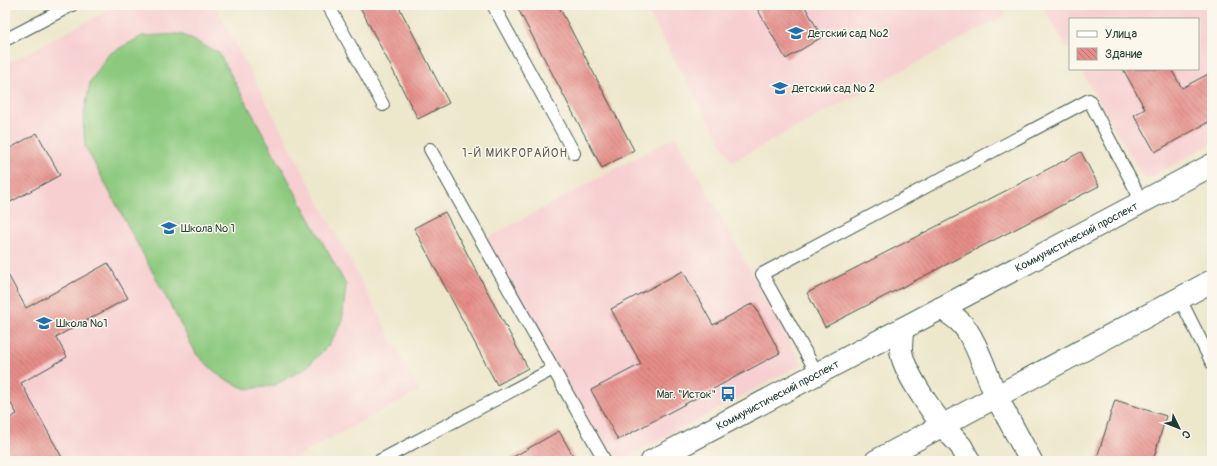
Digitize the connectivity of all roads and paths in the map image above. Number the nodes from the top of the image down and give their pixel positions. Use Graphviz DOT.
graph roads {
  1 [pos="72,5"];
  2 [pos="328,5"];
  3 [pos="493,5"];
  4 [pos="5,40"];
  5 [pos="383,105"];
  6 [pos="430,149"];
  7 [pos="574,153"];
  8 [pos="1212,165"];
  9 [pos="1142,202"];
  10 [pos="1212,281"];
  11 [pos="1180,299"];
  12 [pos="941,308"];
  13 [pos="902,329"];
  14 [pos="1212,363"];
  15 [pos="553,369"];
  16 [pos="817,373"];
  17 [pos="996,396"];
  18 [pos="943,426"];
  19 [pos="379,461"];
  20 [pos="605,461"];
  21 [pos="652,461"];
  22 [pos="876,461"];
  23 [pos="969,461"];
  24 [pos="1031,461"];
  1 -- 4 [label="lane"];
  2 -- 5 [label="lane"];
  3 -- 7 [label="lane"];
  6 -- 15 [label="lane"];
  8 -- 9 [label="main road, Коммунистический проспект"];
  9 -- 12 [label="main road, Коммунистический проспект"];
  9 -- 16 [label="lane"];
  10 -- 11 [label="main road"];
  11 -- 14 [label="lane"];
  11 -- 17 [label="main road"];
  12 -- 13 [label="main road, Коммунистический проспект"];
  12 -- 17 [label="main road"];
  13 -- 16 [label="main road, Коммунистический проспект"];
  13 -- 18 [label="main road"];
  15 -- 19 [label="lane"];
  15 -- 20 [label="lane"];
  16 -- 21 [label="main road, Коммунистический проспект"];
  17 -- 18 [label="main road"];
  17 -- 24 [label="main road"];
  18 -- 22 [label="main road"];
  18 -- 23 [label="main road"];
}
